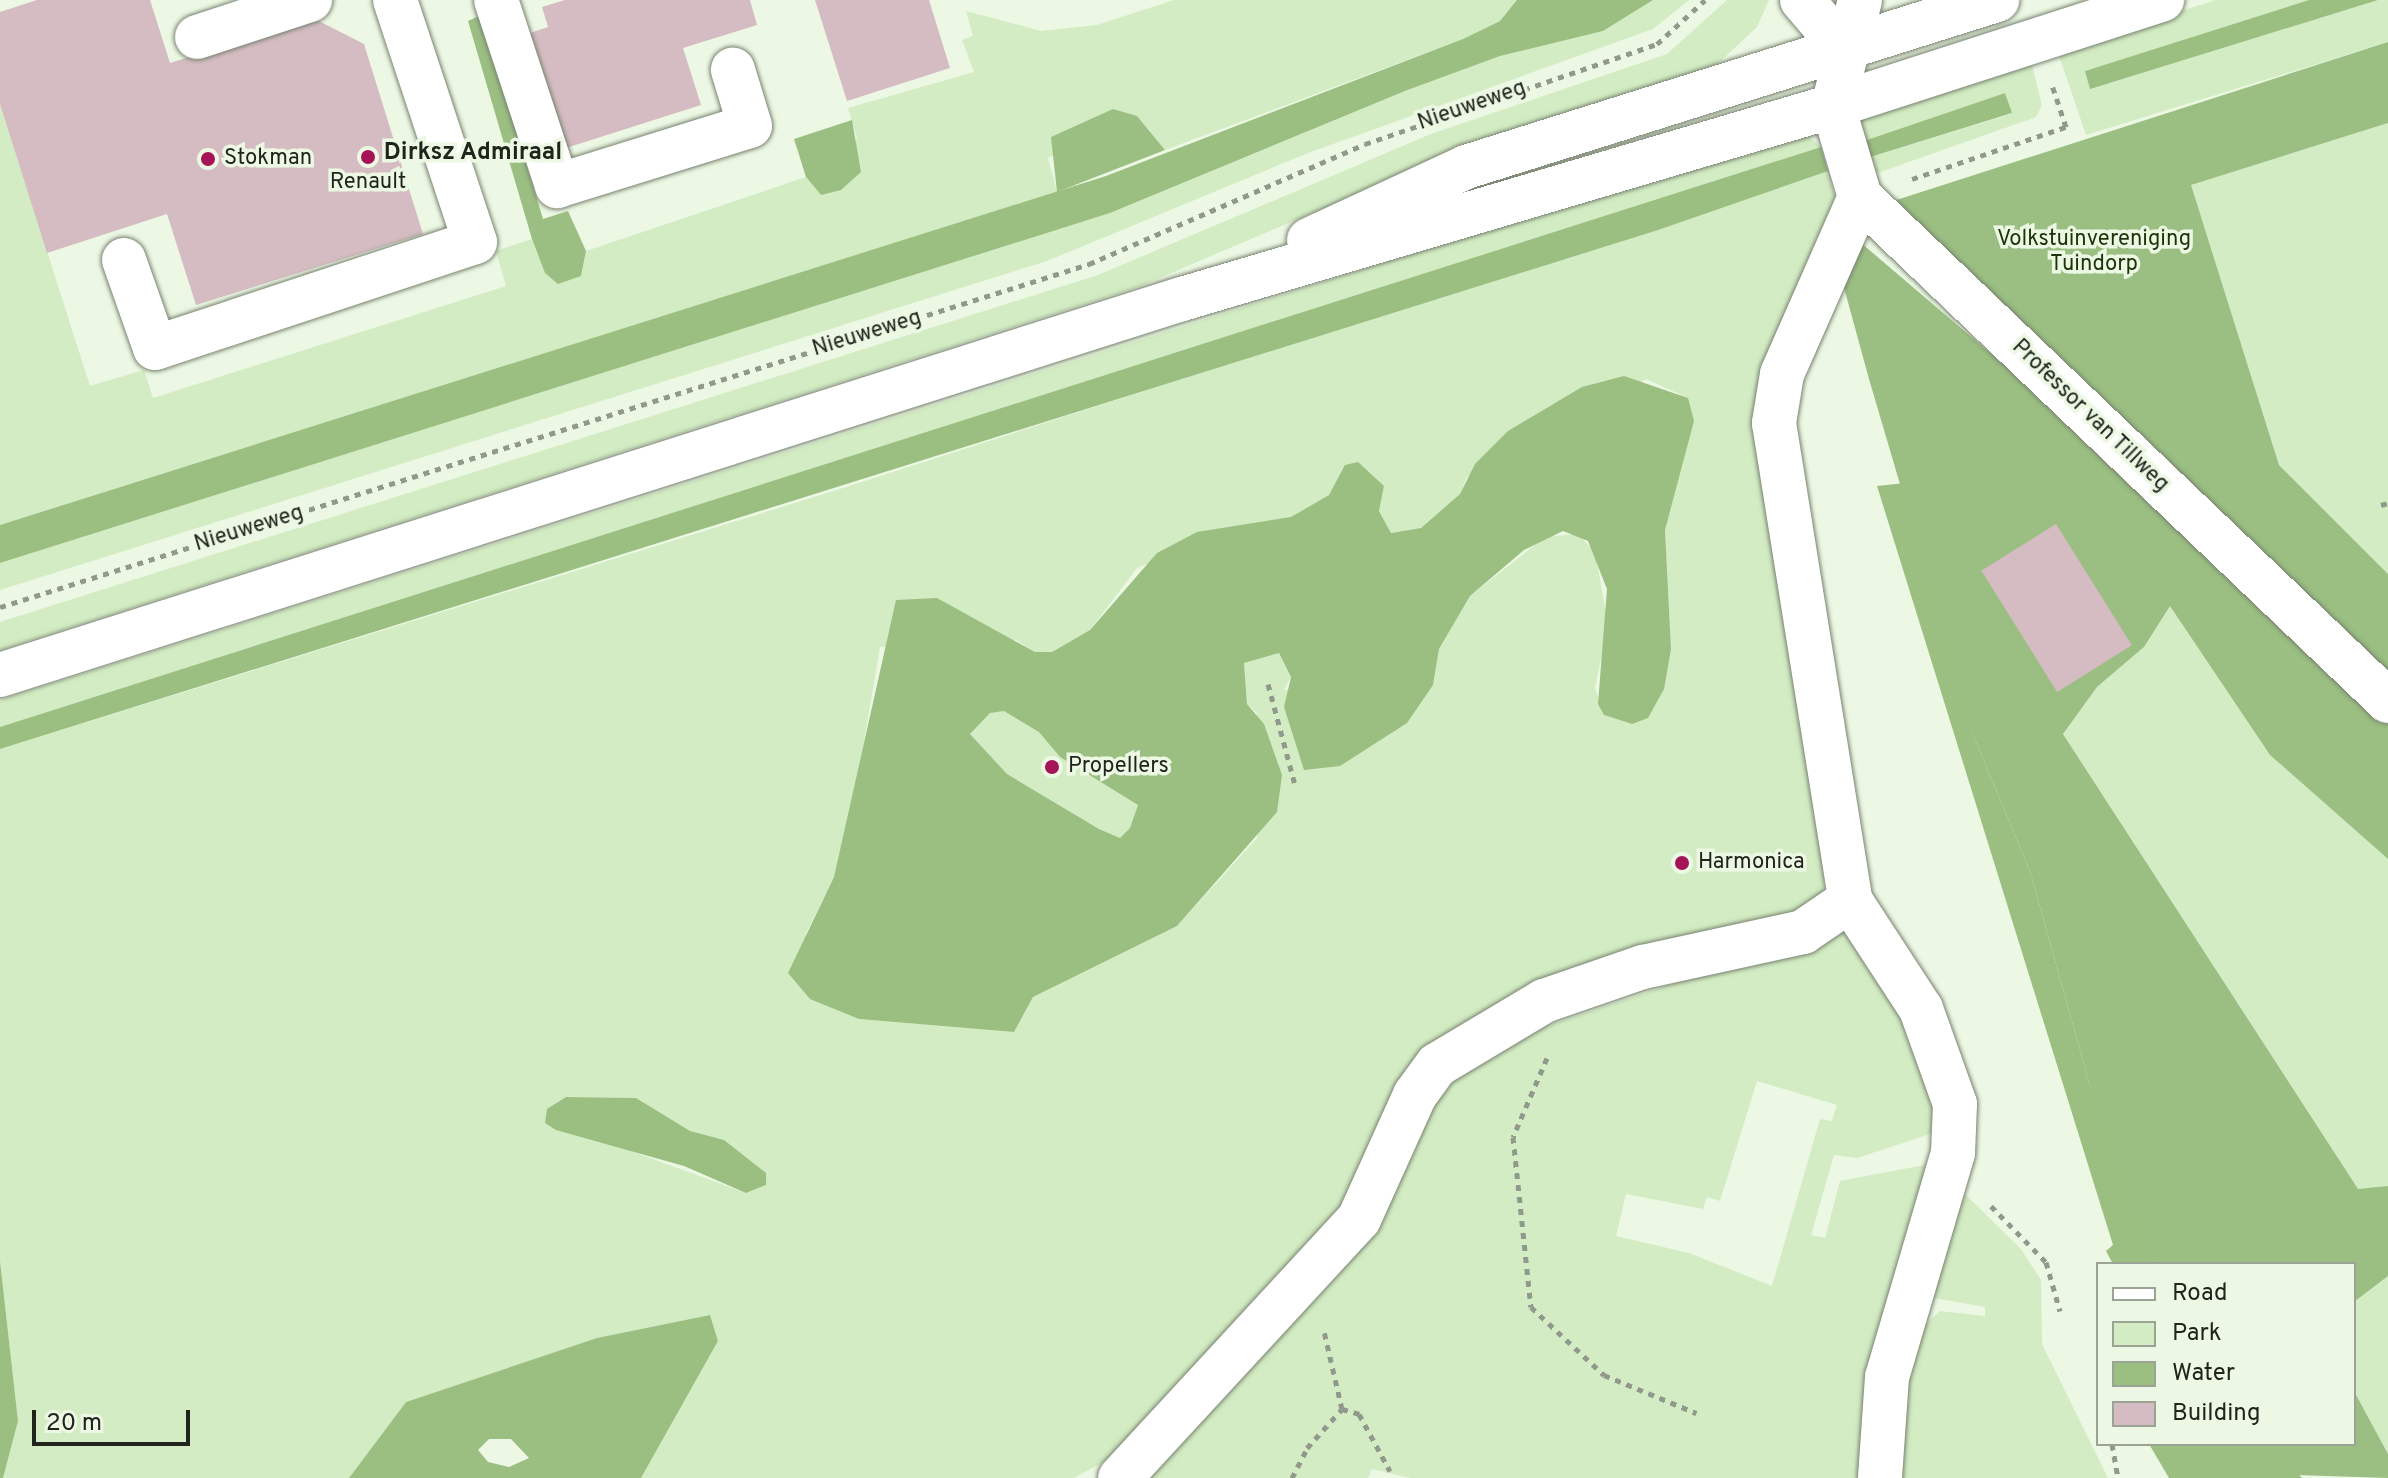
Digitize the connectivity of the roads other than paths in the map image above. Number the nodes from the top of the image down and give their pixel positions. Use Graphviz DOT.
graph roads {
  1 [pos="310,0"];
  2 [pos="395,0"];
  3 [pos="496,0"];
  4 [pos="1802,0"];
  5 [pos="1860,0"];
  6 [pos="1997,0"];
  7 [pos="2162,0"];
  8 [pos="197,37"];
  9 [pos="1844,49"];
  10 [pos="733,70"];
  11 [pos="1833,106"];
  12 [pos="1860,197"];
  13 [pos="124,260"];
  14 [pos="1182,299"];
  15 [pos="0,675"];
  16 [pos="2388,701"];
  17 [pos="1850,900"];
  18 [pos="1120,1478"];
  19 [pos="1880,1478"];
  1 -- 8 [label="street"];
  2 -- 13 [label="street"];
  3 -- 10 [label="street"];
  4 -- 9 [label="street"];
  5 -- 9 [label="street"];
  6 -- 9 [label="street"];
  7 -- 11 [label="street"];
  9 -- 11 [label="street"];
  9 -- 14 [label="street"];
  11 -- 12 [label="street, Professor van Tillweg"];
  11 -- 14 [label="street"];
  12 -- 16 [label="street, Professor van Tillweg"];
  12 -- 17 [label="street"];
  14 -- 15 [label="street"];
  17 -- 18 [label="street"];
  17 -- 19 [label="street"];
}
